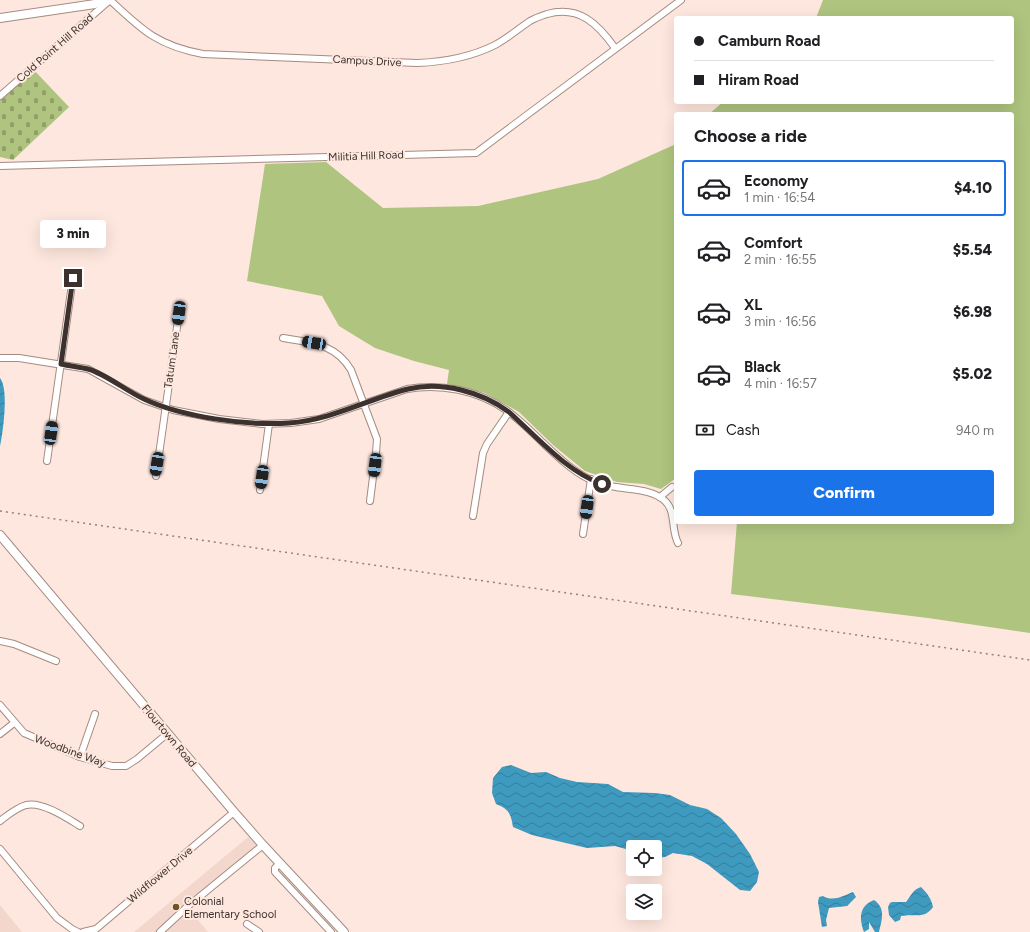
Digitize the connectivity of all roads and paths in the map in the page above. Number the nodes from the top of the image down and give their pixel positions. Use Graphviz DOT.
graph roads {
  1 [pos="110,0"];
  2 [pos="681,0"];
  3 [pos="0,18"];
  4 [pos="615,48"];
  5 [pos="0,96"];
  6 [pos="0,166"];
  7 [pos="73,278"];
  8 [pos="179,313"];
  9 [pos="283,338"];
  10 [pos="0,358"];
  11 [pos="61,364"];
  12 [pos="364,404"];
  13 [pos="166,408"];
  14 [pos="509,412"];
  15 [pos="270,424"];
  16 [pos="47,461"];
  17 [pos="156,476"];
  18 [pos="591,480"];
  19 [pos="672,487"];
  20 [pos="260,490"];
  21 [pos="660,497"];
  22 [pos="370,501"];
  23 [pos="473,516"];
  24 [pos="583,534"];
  25 [pos="0,535"];
  26 [pos="678,543"];
  27 [pos="0,641"];
  28 [pos="56,661"];
  29 [pos="0,705"];
  30 [pos="95,714"];
  31 [pos="14,722"];
  32 [pos="0,734"];
  33 [pos="167,734"];
  34 [pos="80,757"];
  35 [pos="234,812"];
  36 [pos="0,821"];
  37 [pos="80,826"];
  38 [pos="263,845"];
  39 [pos="0,849"];
  40 [pos="280,863"];
  41 [pos="247,924"];
  42 [pos="78,932"];
  43 [pos="83,932"];
  44 [pos="160,932"];
  45 [pos="259,932"];
  46 [pos="331,932"];
  47 [pos="344,932"];
  1 -- 3 [label="main road"];
  1 -- 4 [label="street, Campus Drive"];
  1 -- 5 [label="street, Cold Point Hill Road"];
  2 -- 4 [label="street, Militia Hill Road"];
  4 -- 6 [label="street, Militia Hill Road"];
  7 -- 11 [label="street"];
  8 -- 13 [label="street, Tatum Lane"];
  9 -- 12 [label="street"];
  10 -- 11 [label="street"];
  11 -- 13 [label="street"];
  11 -- 16 [label="street"];
  12 -- 14 [label="street"];
  12 -- 15 [label="street"];
  12 -- 22 [label="street"];
  13 -- 15 [label="street"];
  13 -- 17 [label="street, Tatum Lane"];
  14 -- 18 [label="street"];
  14 -- 23 [label="street"];
  15 -- 20 [label="street"];
  18 -- 21 [label="street"];
  18 -- 24 [label="street"];
  19 -- 21 [label="street"];
  21 -- 26 [label="street"];
  25 -- 33 [label="main road, Flourtown Road"];
  27 -- 28 [label="street"];
  29 -- 31 [label="street, Woodbine Way"];
  30 -- 34 [label="street"];
  31 -- 32 [label="street"];
  31 -- 34 [label="street, Woodbine Way"];
  33 -- 34 [label="street, Woodbine Way"];
  33 -- 35 [label="main road, Flourtown Road"];
  35 -- 38 [label="main road, Flourtown Road"];
  35 -- 43 [label="street, Wildflower Drive"];
  36 -- 37 [label="street"];
  38 -- 40 [label="main road, Flourtown Road"];
  38 -- 44 [label="street"];
  39 -- 42 [label="street"];
  40 -- 46 [label="street"];
  40 -- 47 [label="main road, Flourtown Road"];
  41 -- 45 [label="street"];
}
